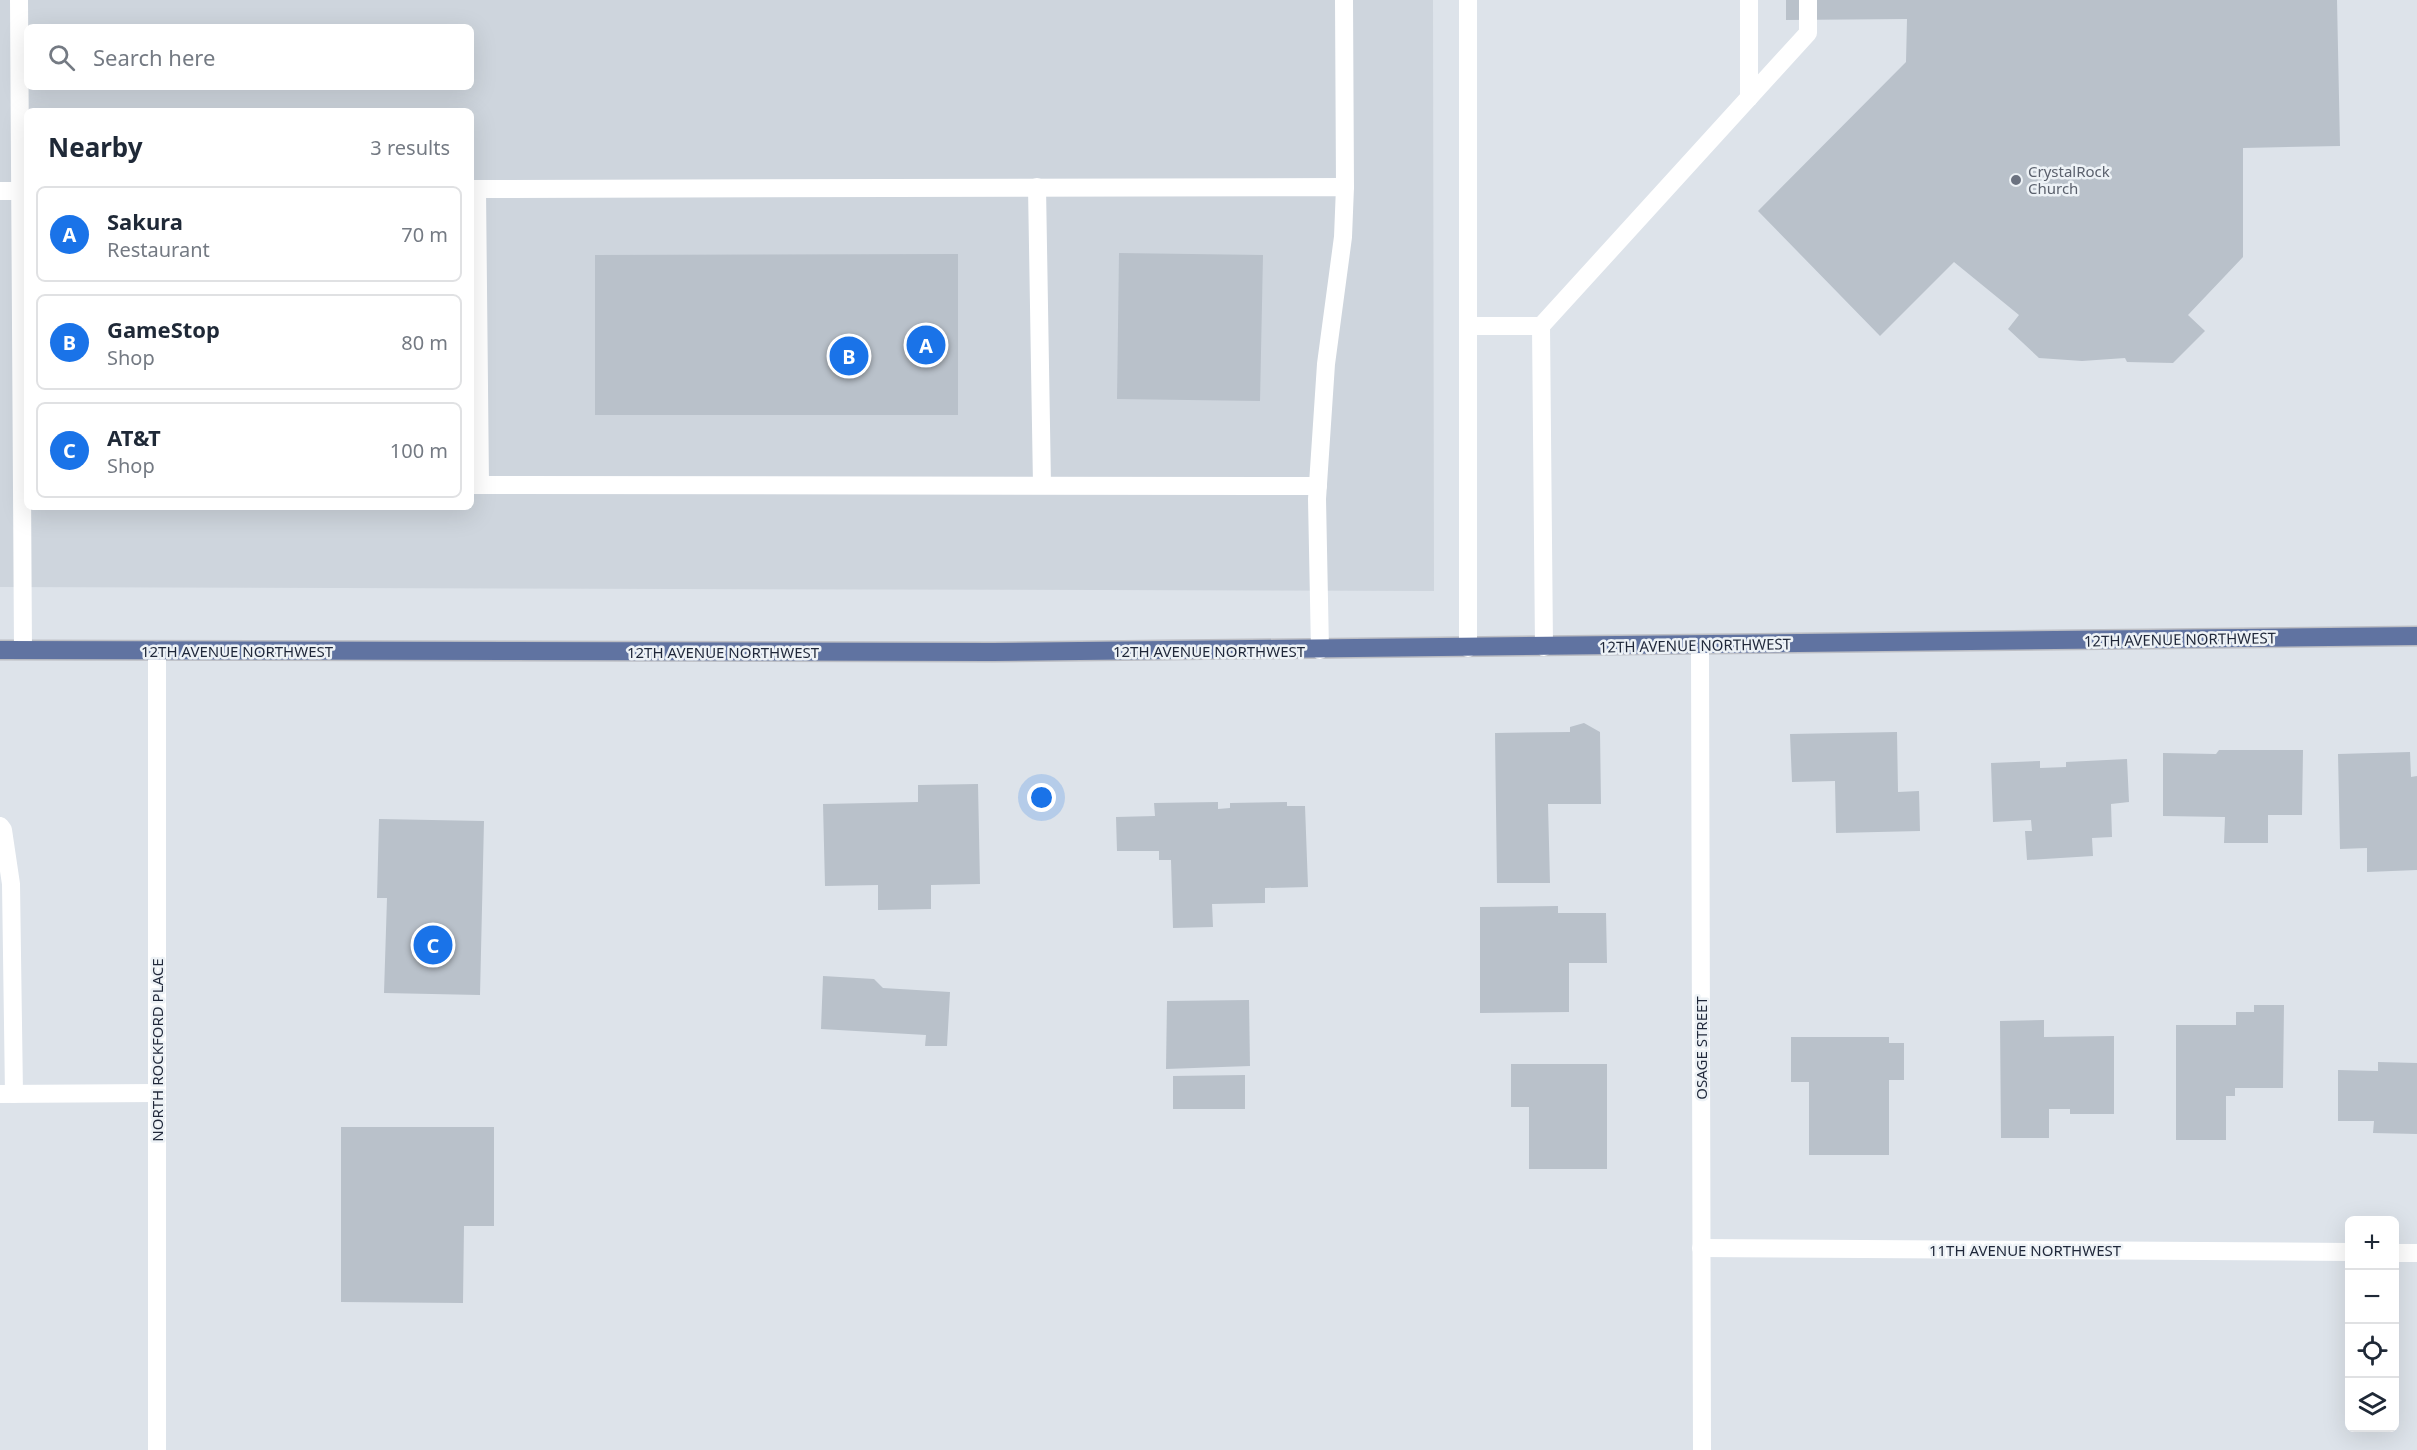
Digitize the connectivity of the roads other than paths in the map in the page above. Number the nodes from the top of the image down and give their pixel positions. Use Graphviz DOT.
graph roads {
  1 [pos="19,0"];
  2 [pos="1344,0"];
  3 [pos="1468,0"];
  4 [pos="1749,0"];
  5 [pos="1808,0"];
  6 [pos="1749,99"];
  7 [pos="1037,187"];
  8 [pos="1345,187"];
  9 [pos="474,189"];
  10 [pos="0,191"];
  11 [pos="24,191"];
  12 [pos="1468,326"];
  13 [pos="1541,326"];
  14 [pos="476,485"];
  15 [pos="1042,485"];
  16 [pos="1318,486"];
  17 [pos="2417,636"];
  18 [pos="1700,646"];
  19 [pos="1544,647"];
  20 [pos="1468,648"];
  21 [pos="0,650"];
  22 [pos="23,650"];
  23 [pos="157,650"];
  24 [pos="1320,650"];
  25 [pos="0,825"];
  26 [pos="157,1093"];
  27 [pos="7,1094"];
  28 [pos="1701,1248"];
  29 [pos="2345,1252"];
  30 [pos="2399,1253"];
  31 [pos="2417,1253"];
  32 [pos="157,1450"];
  33 [pos="1702,1450"];
  1 -- 11 [label="street"];
  2 -- 8 [label="street"];
  3 -- 12 [label="street"];
  4 -- 6 [label="street"];
  5 -- 6 [label="street"];
  6 -- 13 [label="street"];
  7 -- 8 [label="street"];
  7 -- 9 [label="street"];
  7 -- 15 [label="street"];
  8 -- 16 [label="street"];
  9 -- 14 [label="street"];
  10 -- 11 [label="street"];
  11 -- 22 [label="street"];
  12 -- 13 [label="street"];
  12 -- 20 [label="street"];
  13 -- 19 [label="street"];
  14 -- 15 [label="street"];
  15 -- 16 [label="street"];
  16 -- 24 [label="street"];
  17 -- 18 [label="main road, 12TH AVENUE NORTHWEST"];
  18 -- 19 [label="main road, 12TH AVENUE NORTHWEST"];
  18 -- 28 [label="street, OSAGE STREET"];
  19 -- 20 [label="main road, 12TH AVENUE NORTHWEST"];
  20 -- 24 [label="main road, 12TH AVENUE NORTHWEST"];
  21 -- 22 [label="main road, 12TH AVENUE NORTHWEST"];
  22 -- 23 [label="main road, 12TH AVENUE NORTHWEST"];
  23 -- 24 [label="main road, 12TH AVENUE NORTHWEST"];
  23 -- 26 [label="street, NORTH ROCKFORD PLACE"];
  25 -- 27 [label="street"];
  26 -- 27 [label="street"];
  26 -- 32 [label="street, NORTH ROCKFORD PLACE"];
  28 -- 29 [label="street, 11TH AVENUE NORTHWEST"];
  28 -- 33 [label="street, OSAGE STREET"];
  30 -- 31 [label="street"];
}
